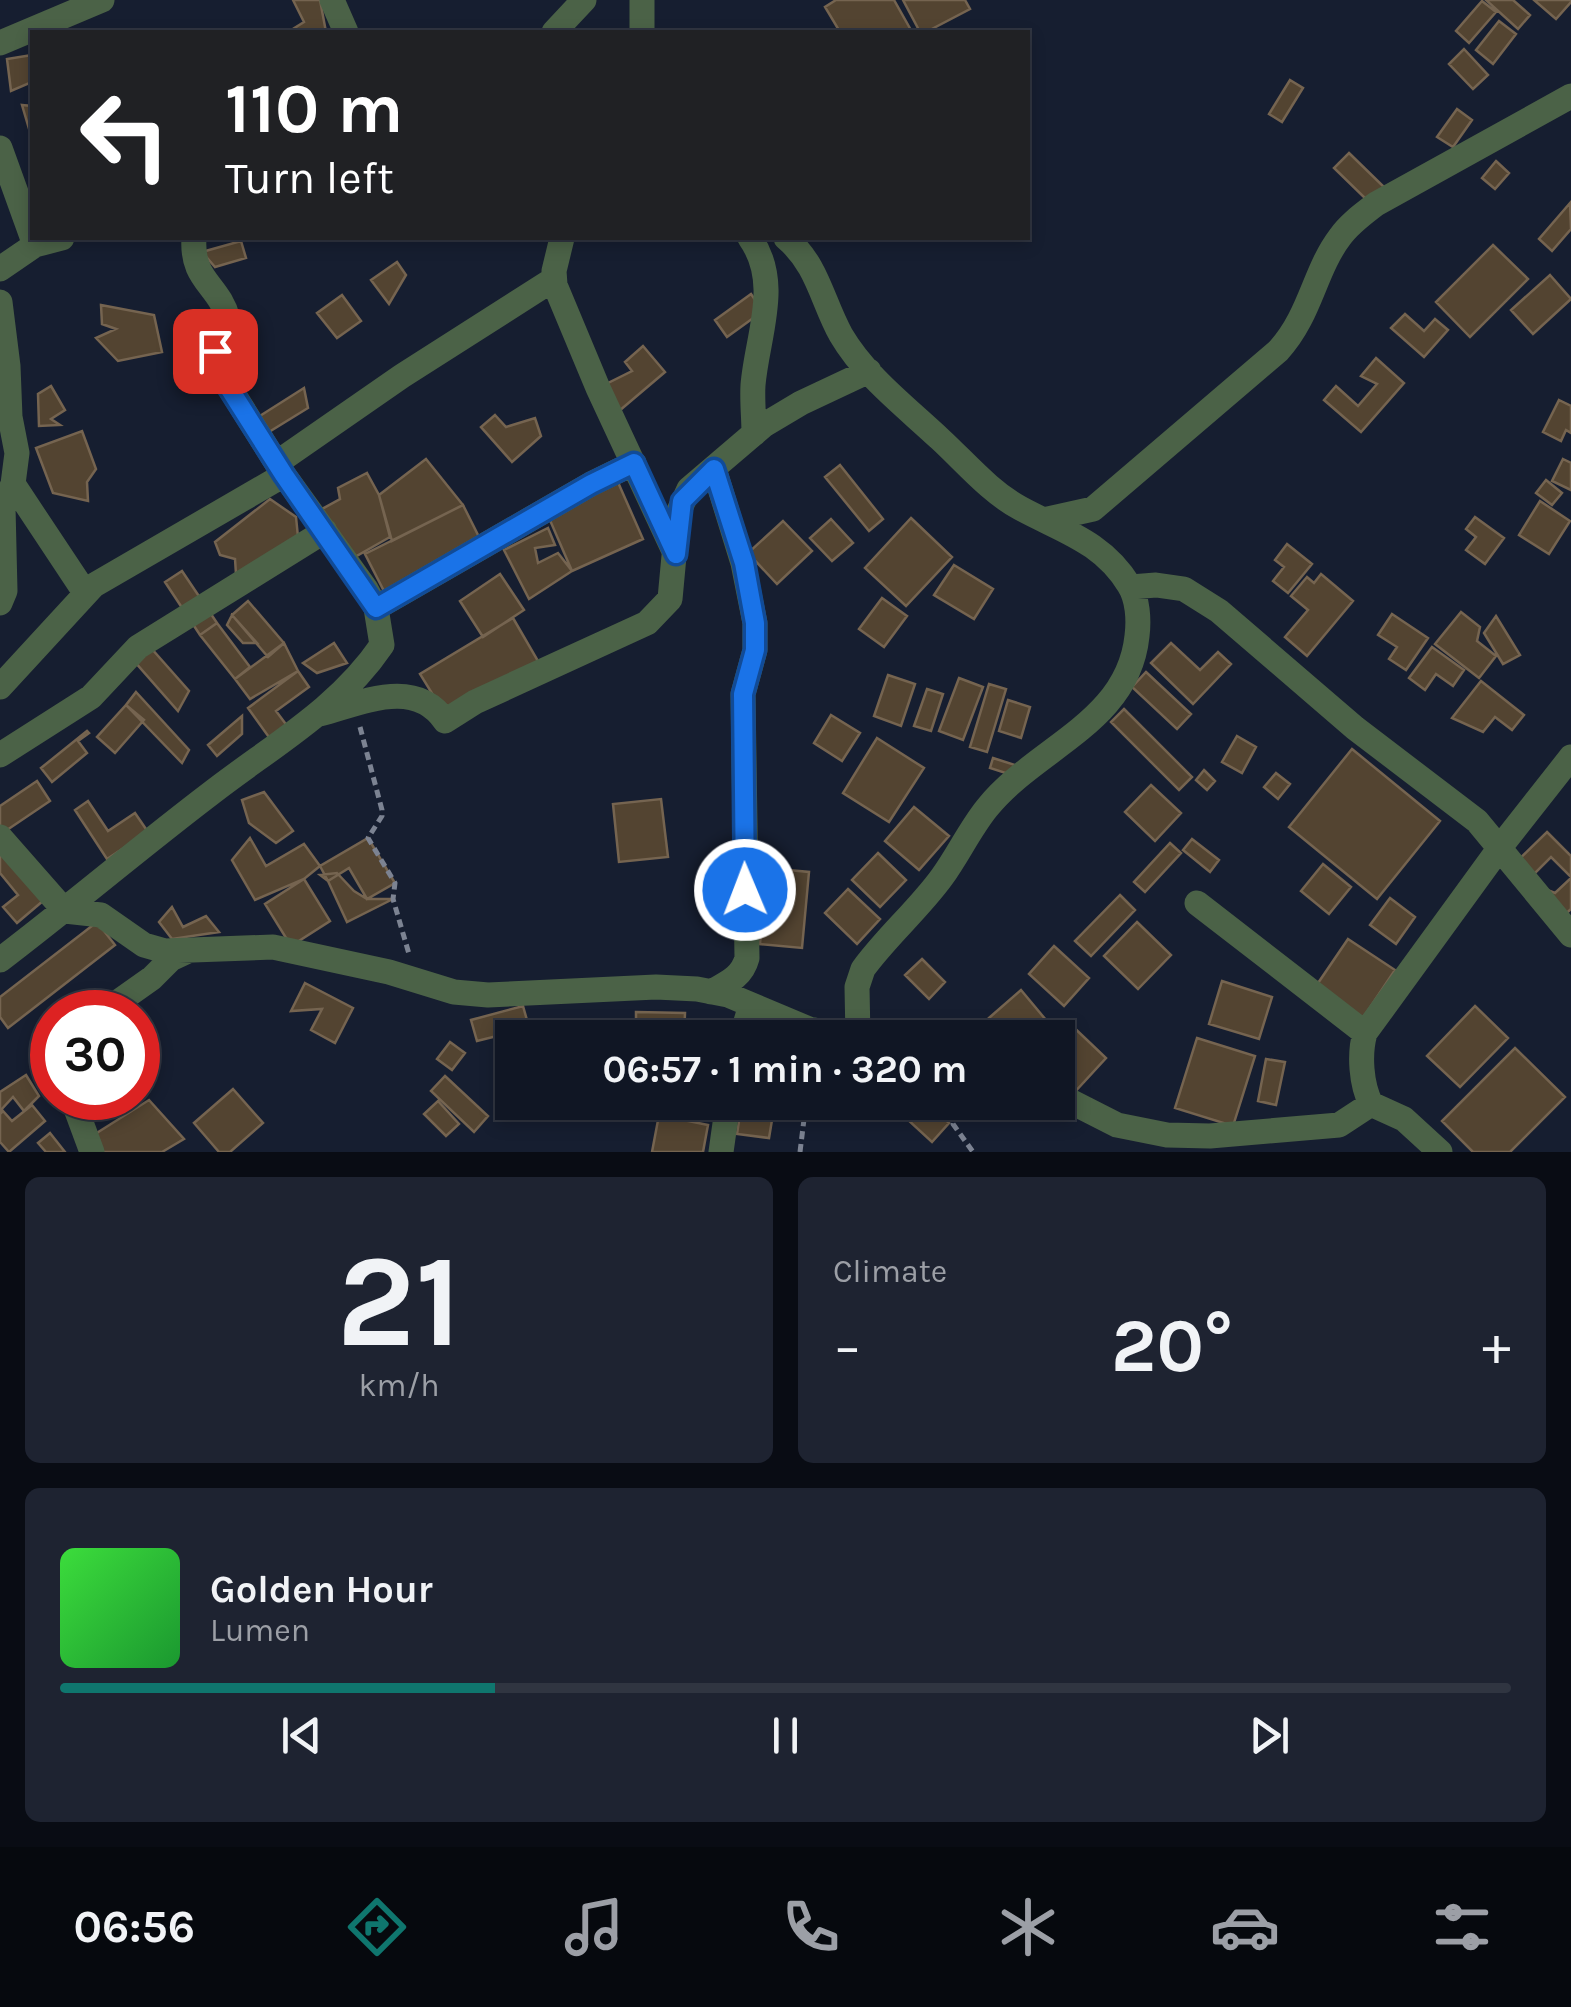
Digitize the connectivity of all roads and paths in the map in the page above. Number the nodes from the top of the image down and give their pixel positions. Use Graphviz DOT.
graph roads {
  1 [pos="102,0"];
  2 [pos="332,0"];
  3 [pos="584,0"];
  4 [pos="642,0"];
  5 [pos="30,30"];
  6 [pos="31,30"];
  7 [pos="345,30"];
  8 [pos="556,30"];
  9 [pos="642,30"];
  10 [pos="0,43"];
  11 [pos="1571,96"];
  12 [pos="0,148"];
  13 [pos="30,231"];
  14 [pos="33,240"];
  15 [pos="54,240"];
  16 [pos="194,240"];
  17 [pos="562,240"];
  18 [pos="752,240"];
  19 [pos="788,240"];
  20 [pos="35,245"];
  21 [pos="0,269"];
  22 [pos="554,279"];
  23 [pos="0,302"];
  24 [pos="869,371"];
  25 [pos="4,387"];
  26 [pos="754,434"];
  27 [pos="634,463"];
  28 [pos="281,468"];
  29 [pos="714,469"];
  30 [pos="14,484"];
  31 [pos="1048,519"];
  32 [pos="324,531"];
  33 [pos="676,554"];
  34 [pos="92,586"];
  35 [pos="1132,587"];
  36 [pos="0,603"];
  37 [pos="376,608"];
  38 [pos="0,687"];
  39 [pos="354,705"];
  40 [pos="320,714"];
  41 [pos="0,755"];
  42 [pos="1571,757"];
  43 [pos="0,837"];
  44 [pos="1501,846"];
  45 [pos="1197,903"];
  46 [pos="64,910"];
  47 [pos="1571,936"];
  48 [pos="186,952"];
  49 [pos="0,960"];
  50 [pos="417,981"];
  51 [pos="135,990"];
  52 [pos="711,992"];
  53 [pos="750,1005"];
  54 [pos="746,1020"];
  55 [pos="787,1020"];
  56 [pos="857,1020"];
  57 [pos="1365,1033"];
  58 [pos="1075,1104"];
  59 [pos="1371,1104"];
  60 [pos="80,1120"];
  61 [pos="725,1120"];
  62 [pos="804,1120"];
  63 [pos="954,1120"];
  64 [pos="92,1152"];
  65 [pos="721,1152"];
  66 [pos="800,1152"];
  67 [pos="972,1152"];
  68 [pos="1440,1152"];
  1 -- 6 [label="street"];
  2 -- 7 [label="street"];
  3 -- 8 [label="street"];
  4 -- 9 [label="street"];
  5 -- 10 [label="street"];
  11 -- 31 [label="street"];
  12 -- 13 [label="street"];
  14 -- 20 [label="street"];
  15 -- 20 [label="street"];
  16 -- 28 [label="street"];
  17 -- 22 [label="street"];
  18 -- 26 [label="street"];
  19 -- 24 [label="street"];
  20 -- 21 [label="street"];
  22 -- 27 [label="street"];
  22 -- 28 [label="street"];
  23 -- 25 [label="street"];
  24 -- 26 [label="street"];
  24 -- 31 [label="street"];
  25 -- 30 [label="street"];
  26 -- 29 [label="street"];
  27 -- 33 [label="street"];
  27 -- 37 [label="street"];
  28 -- 32 [label="street"];
  28 -- 34 [label="street"];
  29 -- 33 [label="street"];
  29 -- 52 [label="street"];
  30 -- 34 [label="street"];
  30 -- 36 [label="street"];
  31 -- 35 [label="street"];
  32 -- 37 [label="street"];
  32 -- 41 [label="street"];
  33 -- 39 [label="street"];
  34 -- 38 [label="street"];
  35 -- 44 [label="street"];
  35 -- 56 [label="street"];
  37 -- 40 [label="street"];
  39 -- 40 [label="street"];
  39 -- 50 [label="path"];
  40 -- 46 [label="street"];
  42 -- 44 [label="street"];
  43 -- 46 [label="street"];
  44 -- 47 [label="street"];
  44 -- 57 [label="street"];
  45 -- 57 [label="street"];
  46 -- 48 [label="street"];
  46 -- 49 [label="street"];
  48 -- 50 [label="street"];
  48 -- 51 [label="street"];
  50 -- 52 [label="street"];
  52 -- 53 [label="street"];
  53 -- 54 [label="street"];
  53 -- 55 [label="street"];
  57 -- 59 [label="street"];
  58 -- 59 [label="street"];
  59 -- 68 [label="street"];
  60 -- 64 [label="street"];
  61 -- 65 [label="street"];
  62 -- 66 [label="path"];
  63 -- 67 [label="path"];
}
